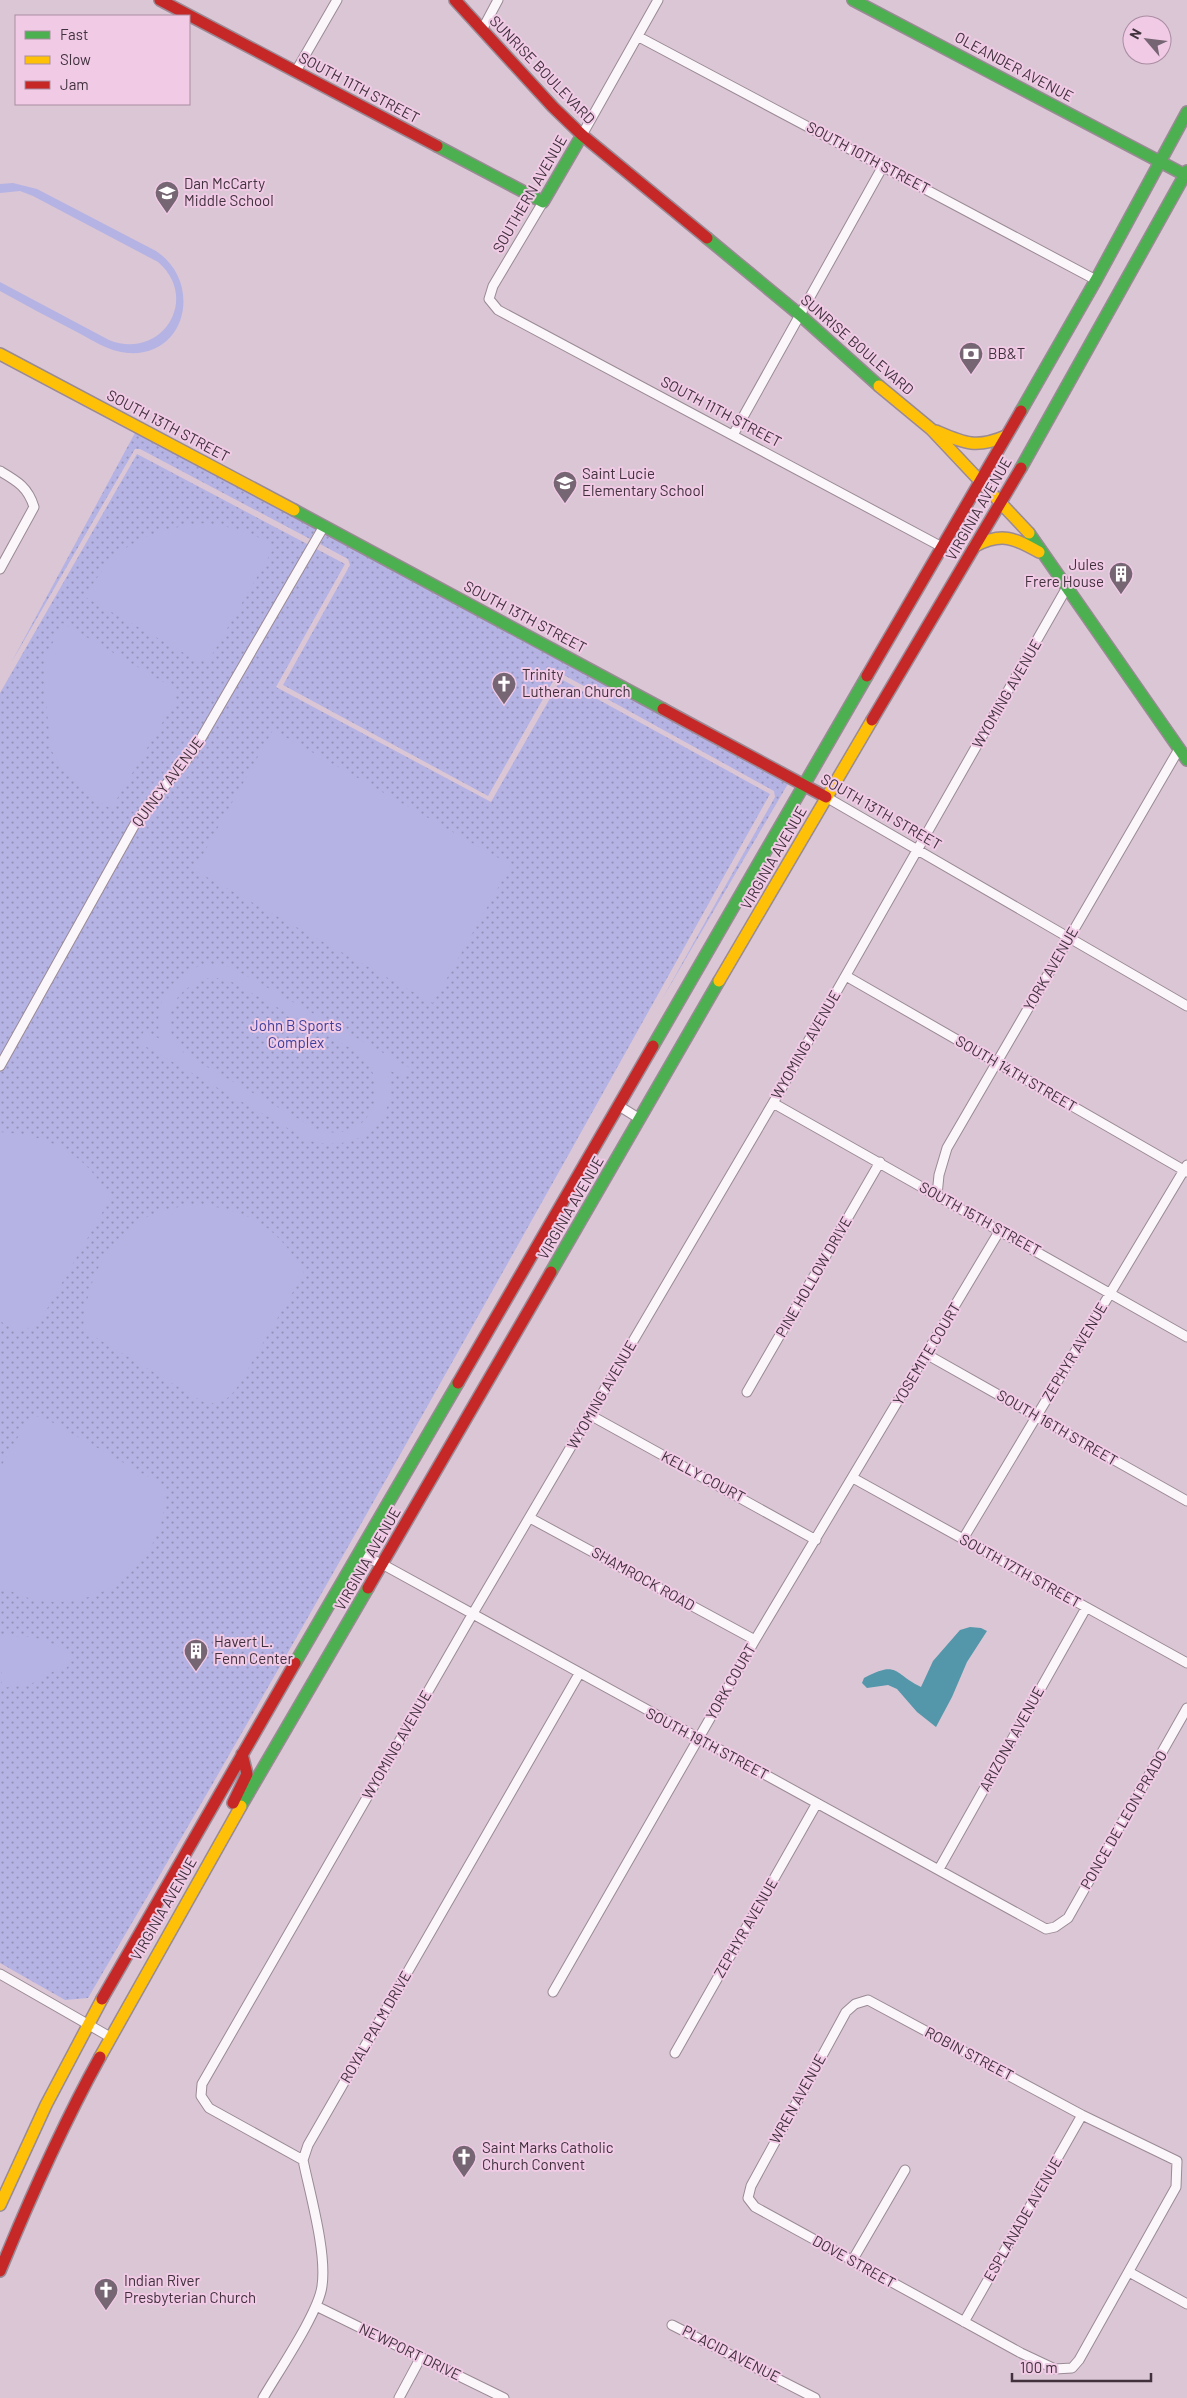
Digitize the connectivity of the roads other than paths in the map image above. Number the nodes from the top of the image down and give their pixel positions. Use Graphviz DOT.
graph roads {
  1 [pos="160,0"];
  2 [pos="337,0"];
  3 [pos="455,0"];
  4 [pos="498,0"];
  5 [pos="658,0"];
  6 [pos="853,0"];
  7 [pos="173,3"];
  8 [pos="482,30"];
  9 [pos="639,37"];
  10 [pos="296,71"];
  11 [pos="1187,112"];
  12 [pos="582,135"];
  13 [pos="1161,161"];
  14 [pos="883,166"];
  15 [pos="1186,174"];
  16 [pos="543,202"];
  17 [pos="1096,280"];
  18 [pos="489,300"];
  19 [pos="800,315"];
  20 [pos="0,354"];
  21 [pos="931,428"];
  22 [pos="733,435"];
  23 [pos="1006,436"];
  24 [pos="0,471"];
  25 [pos="980,481"];
  26 [pos="1001,502"];
  27 [pos="324,526"];
  28 [pos="975,546"];
  29 [pos="942,547"];
  30 [pos="1042,554"];
  31 [pos="0,569"];
  32 [pos="1066,589"];
  33 [pos="1179,749"];
  34 [pos="1187,760"];
  35 [pos="804,785"];
  36 [pos="826,797"];
  37 [pos="917,850"];
  38 [pos="1069,936"];
  39 [pos="846,976"];
  40 [pos="1187,1006"];
  41 [pos="997,1063"];
  42 [pos="0,1066"];
  43 [pos="773,1102"];
  44 [pos="619,1106"];
  45 [pos="640,1119"];
  46 [pos="880,1162"];
  47 [pos="1186,1169"];
  48 [pos="936,1195"];
  49 [pos="1000,1230"];
  50 [pos="1110,1294"];
  51 [pos="1187,1337"];
  52 [pos="926,1354"];
  53 [pos="748,1392"];
  54 [pos="590,1416"];
  55 [pos="1037,1416"];
  56 [pos="853,1478"];
  57 [pos="1187,1501"];
  58 [pos="530,1518"];
  59 [pos="816,1540"];
  60 [pos="964,1540"];
  61 [pos="358,1554"];
  62 [pos="382,1564"];
  63 [pos="1086,1608"];
  64 [pos="472,1615"];
  65 [pos="755,1640"];
  66 [pos="1186,1660"];
  67 [pos="578,1674"];
  68 [pos="1187,1708"];
  69 [pos="698,1739"];
  70 [pos="242,1754"];
  71 [pos="817,1803"];
  72 [pos="939,1869"];
  73 [pos="190,1894"];
  74 [pos="1055,1927"];
  75 [pos="0,1974"];
  76 [pos="552,1992"];
  77 [pos="855,2004"];
  78 [pos="88,2024"];
  79 [pos="110,2037"];
  80 [pos="675,2053"];
  81 [pos="1082,2115"];
  82 [pos="303,2160"];
  83 [pos="905,2170"];
  84 [pos="748,2198"];
  85 [pos="0,2205"];
  86 [pos="852,2261"];
  87 [pos="0,2271"];
  88 [pos="1129,2272"];
  89 [pos="1187,2304"];
  90 [pos="316,2306"];
  91 [pos="964,2322"];
  92 [pos="672,2324"];
  93 [pos="421,2357"];
  94 [pos="263,2398"];
  95 [pos="399,2398"];
  96 [pos="504,2398"];
  97 [pos="815,2398"];
  1 -- 7 [label="main road, SOUTH 11TH STREET"];
  2 -- 10 [label="street"];
  3 -- 8 [label="main road, SUNRISE BOULEVARD"];
  4 -- 8 [label="street"];
  5 -- 9 [label="street, SOUTHERN AVENUE"];
  6 -- 13 [label="main road, OLEANDER AVENUE"];
  7 -- 10 [label="main road, SOUTH 11TH STREET"];
  8 -- 12 [label="main road, SUNRISE BOULEVARD"];
  9 -- 12 [label="street, SOUTHERN AVENUE"];
  9 -- 14 [label="street, SOUTH 10TH STREET"];
  10 -- 16 [label="main road, SOUTH 11TH STREET"];
  11 -- 13 [label="main road, VIRGINIA AVENUE"];
  12 -- 16 [label="main road, SOUTHERN AVENUE"];
  12 -- 19 [label="main road, SUNRISE BOULEVARD"];
  13 -- 15 [label="main road, OLEANDER AVENUE"];
  13 -- 17 [label="main road, VIRGINIA AVENUE"];
  14 -- 17 [label="street, SOUTH 10TH STREET"];
  14 -- 19 [label="street"];
  15 -- 26 [label="main road, VIRGINIA AVENUE"];
  16 -- 18 [label="street, SOUTHERN AVENUE"];
  17 -- 23 [label="main road, VIRGINIA AVENUE"];
  18 -- 22 [label="street, SOUTH 11TH STREET"];
  19 -- 21 [label="main road, SUNRISE BOULEVARD"];
  19 -- 22 [label="street"];
  20 -- 27 [label="main road, SOUTH 13TH STREET"];
  21 -- 23 [label="main road"];
  21 -- 25 [label="main road, SUNRISE BOULEVARD"];
  22 -- 29 [label="street, SOUTH 11TH STREET"];
  23 -- 25 [label="main road, VIRGINIA AVENUE"];
  24 -- 31 [label="street"];
  25 -- 26 [label="main road, SUNRISE BOULEVARD"];
  25 -- 29 [label="main road, VIRGINIA AVENUE"];
  26 -- 28 [label="main road, VIRGINIA AVENUE"];
  26 -- 30 [label="main road, SUNRISE BOULEVARD"];
  27 -- 35 [label="main road, SOUTH 13TH STREET"];
  27 -- 42 [label="street, QUINCY AVENUE"];
  28 -- 30 [label="main road"];
  28 -- 36 [label="main road, VIRGINIA AVENUE"];
  29 -- 35 [label="main road, VIRGINIA AVENUE"];
  30 -- 32 [label="main road, SUNRISE BOULEVARD"];
  32 -- 33 [label="main road, SUNRISE BOULEVARD"];
  32 -- 37 [label="street, WYOMING AVENUE"];
  33 -- 34 [label="main road, SUNRISE BOULEVARD"];
  33 -- 38 [label="street, YORK AVENUE"];
  35 -- 36 [label="main road, SOUTH 13TH STREET"];
  35 -- 44 [label="main road, VIRGINIA AVENUE"];
  36 -- 37 [label="street, SOUTH 13TH STREET"];
  36 -- 45 [label="main road, VIRGINIA AVENUE"];
  37 -- 38 [label="street, SOUTH 13TH STREET"];
  37 -- 39 [label="street, WYOMING AVENUE"];
  38 -- 40 [label="street, SOUTH 13TH STREET"];
  38 -- 41 [label="street, YORK AVENUE"];
  39 -- 41 [label="street, SOUTH 14TH STREET"];
  39 -- 43 [label="street, WYOMING AVENUE"];
  41 -- 47 [label="street, SOUTH 14TH STREET"];
  41 -- 48 [label="street, YORK AVENUE"];
  43 -- 46 [label="street, SOUTH 15TH STREET"];
  43 -- 54 [label="street, WYOMING AVENUE"];
  44 -- 45 [label="street"];
  44 -- 61 [label="main road, VIRGINIA AVENUE"];
  45 -- 62 [label="main road, VIRGINIA AVENUE"];
  46 -- 48 [label="street, SOUTH 15TH STREET"];
  46 -- 53 [label="street, PINE HOLLOW DRIVE"];
  47 -- 50 [label="street, ZEPHYR AVENUE"];
  48 -- 49 [label="street, SOUTH 15TH STREET"];
  49 -- 50 [label="street, SOUTH 15TH STREET"];
  49 -- 52 [label="street, YOSEMITE COURT"];
  50 -- 51 [label="street, SOUTH 15TH STREET"];
  50 -- 55 [label="street, ZEPHYR AVENUE"];
  52 -- 55 [label="street, SOUTH 16TH STREET"];
  52 -- 56 [label="street, YOSEMITE COURT"];
  54 -- 58 [label="street, WYOMING AVENUE"];
  54 -- 59 [label="street, KELLY COURT"];
  55 -- 57 [label="street, SOUTH 16TH STREET"];
  55 -- 60 [label="street, ZEPHYR AVENUE"];
  56 -- 59 [label="street, YORK COURT"];
  56 -- 60 [label="street, SOUTH 17TH STREET"];
  58 -- 64 [label="street, WYOMING AVENUE"];
  58 -- 65 [label="street, SHAMROCK ROAD"];
  59 -- 65 [label="street, YORK COURT"];
  60 -- 63 [label="street, SOUTH 17TH STREET"];
  61 -- 62 [label="street, SOUTH 19TH STREET"];
  61 -- 70 [label="main road, VIRGINIA AVENUE"];
  62 -- 64 [label="street, SOUTH 19TH STREET"];
  62 -- 73 [label="main road, VIRGINIA AVENUE"];
  63 -- 66 [label="street, SOUTH 17TH STREET"];
  63 -- 72 [label="street, ARIZONA AVENUE"];
  64 -- 67 [label="street, SOUTH 19TH STREET"];
  64 -- 82 [label="street, WYOMING AVENUE"];
  65 -- 69 [label="street, YORK COURT"];
  67 -- 69 [label="street, SOUTH 19TH STREET"];
  67 -- 82 [label="street, ROYAL PALM DRIVE"];
  68 -- 74 [label="street, PONCE DE LEON PRADO"];
  69 -- 71 [label="street, SOUTH 19TH STREET"];
  69 -- 76 [label="street, YORK COURT"];
  70 -- 73 [label="main road"];
  70 -- 78 [label="main road, VIRGINIA AVENUE"];
  71 -- 72 [label="street, SOUTH 19TH STREET"];
  71 -- 80 [label="street, ZEPHYR AVENUE"];
  72 -- 74 [label="street, SOUTH 19TH STREET"];
  73 -- 79 [label="main road, VIRGINIA AVENUE"];
  75 -- 78 [label="street"];
  77 -- 81 [label="street, ROBIN STREET"];
  77 -- 84 [label="street, WREN AVENUE"];
  78 -- 79 [label="street"];
  78 -- 85 [label="main road, VIRGINIA AVENUE"];
  79 -- 87 [label="main road, VIRGINIA AVENUE"];
  81 -- 88 [label="street, ROBIN STREET"];
  81 -- 91 [label="street, ESPLANADE AVENUE"];
  82 -- 90 [label="street"];
  83 -- 86 [label="street"];
  84 -- 86 [label="street, DOVE STREET"];
  86 -- 91 [label="street, DOVE STREET"];
  88 -- 89 [label="street"];
  88 -- 91 [label="street, DOVE STREET"];
  90 -- 93 [label="street, NEWPORT DRIVE"];
  90 -- 94 [label="street"];
  92 -- 97 [label="street, PLACID AVENUE"];
  93 -- 95 [label="street"];
  93 -- 96 [label="street, NEWPORT DRIVE"];
}
